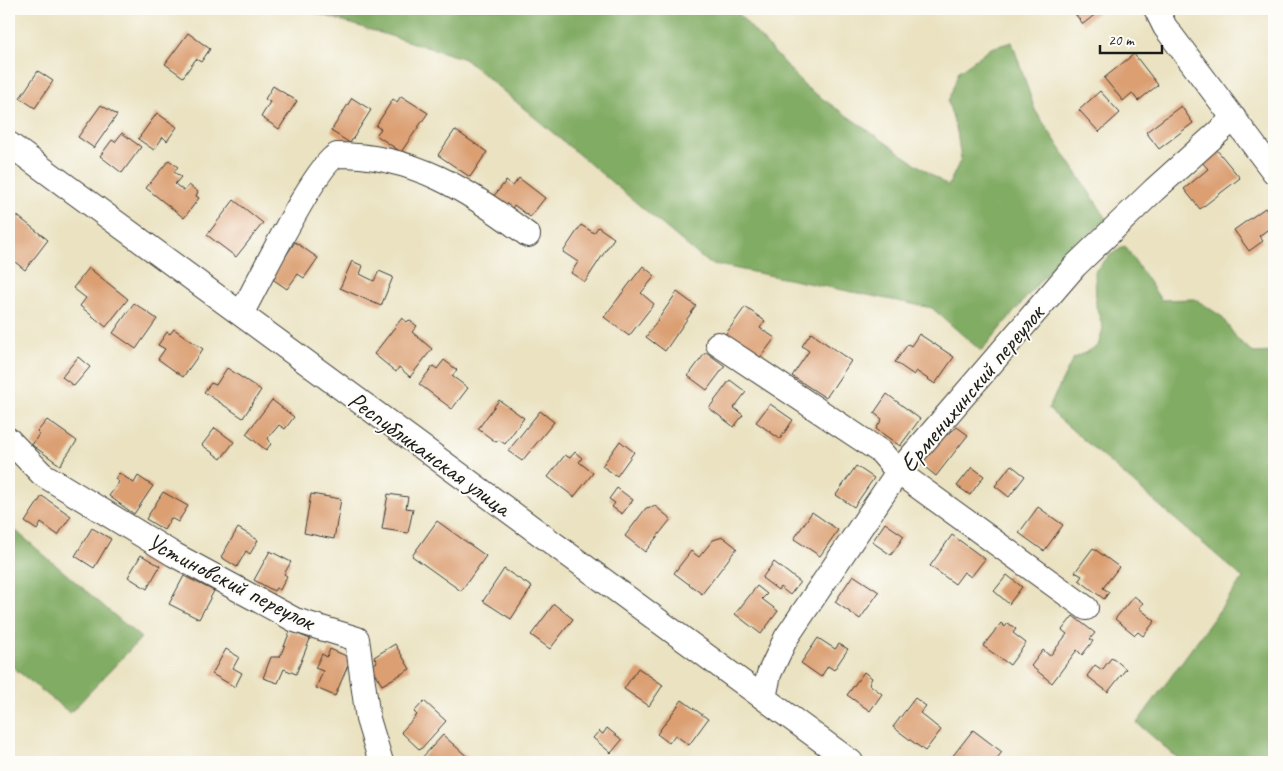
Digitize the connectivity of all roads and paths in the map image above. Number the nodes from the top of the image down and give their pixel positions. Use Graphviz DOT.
graph roads {
  1 [pos="1156,9"];
  2 [pos="1234,118"];
  3 [pos="9,144"];
  4 [pos="1274,172"];
  5 [pos="528,235"];
  6 [pos="241,314"];
  7 [pos="718,344"];
  8 [pos="9,440"];
  9 [pos="898,472"];
  10 [pos="1086,608"];
  11 [pos="764,698"];
  12 [pos="381,762"];
  13 [pos="851,762"];
  1 -- 2 [label="street"];
  2 -- 4 [label="street"];
  2 -- 9 [label="street, Ерменихинский переулок"];
  3 -- 6 [label="street, Республиканская улица"];
  5 -- 6 [label="street"];
  6 -- 11 [label="street, Республиканская улица"];
  7 -- 9 [label="street"];
  8 -- 12 [label="street, Устиновский переулок"];
  9 -- 10 [label="street"];
  9 -- 11 [label="street, Ерменихинский переулок"];
  11 -- 13 [label="street, Республиканская улица"];
}
